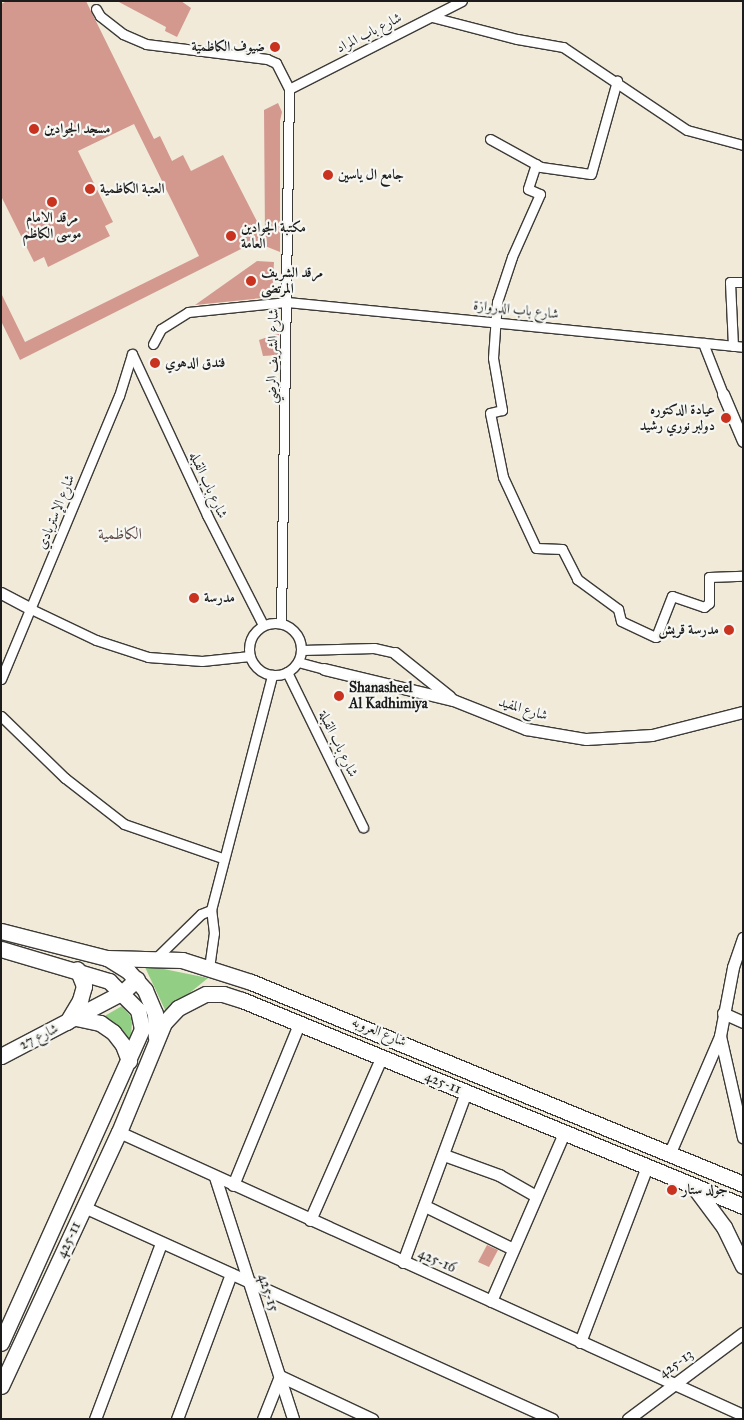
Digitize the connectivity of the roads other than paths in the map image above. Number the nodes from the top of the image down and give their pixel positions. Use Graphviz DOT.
graph roads {
  1 [pos="462,1"];
  2 [pos="96,9"];
  3 [pos="432,17"];
  4 [pos="617,81"];
  5 [pos="289,89"];
  6 [pos="490,139"];
  7 [pos="743,145"];
  8 [pos="536,164"];
  9 [pos="743,282"];
  10 [pos="287,302"];
  11 [pos="494,322"];
  12 [pos="703,343"];
  13 [pos="153,344"];
  14 [pos="738,346"];
  15 [pos="132,354"];
  16 [pos="723,394"];
  17 [pos="743,441"];
  18 [pos="743,576"];
  19 [pos="1,593"];
  20 [pos="31,610"];
  21 [pos="281,623"];
  22 [pos="263,626"];
  23 [pos="302,650"];
  24 [pos="395,653"];
  25 [pos="250,656"];
  26 [pos="298,662"];
  27 [pos="324,669"];
  28 [pos="287,672"];
  29 [pos="272,675"];
  30 [pos="1,679"];
  31 [pos="453,700"];
  32 [pos="743,712"];
  33 [pos="1,716"];
  34 [pos="363,827"];
  35 [pos="222,858"];
  36 [pos="211,910"];
  37 [pos="1,931"];
  38 [pos="743,938"];
  39 [pos="1,949"];
  40 [pos="102,956"];
  41 [pos="156,958"];
  42 [pos="209,968"];
  43 [pos="82,971"];
  44 [pos="137,979"];
  45 [pos="109,981"];
  46 [pos="123,992"];
  47 [pos="723,1012"];
  48 [pos="71,1020"];
  49 [pos="743,1022"];
  50 [pos="299,1024"];
  51 [pos="720,1036"];
  52 [pos="156,1038"];
  53 [pos="1,1056"];
  54 [pos="381,1058"];
  55 [pos="129,1061"];
  56 [pos="466,1092"];
  57 [pos="119,1132"];
  58 [pos="564,1133"];
  59 [pos="743,1137"];
  60 [pos="671,1150"];
  61 [pos="444,1155"];
  62 [pos="646,1167"];
  63 [pos="215,1177"];
  64 [pos="743,1184"];
  65 [pos="233,1185"];
  66 [pos="694,1186"];
  67 [pos="534,1195"];
  68 [pos="425,1206"];
  69 [pos="743,1206"];
  70 [pos="84,1207"];
  71 [pos="310,1220"];
  72 [pos="161,1243"];
  73 [pos="513,1249"];
  74 [pos="404,1262"];
  75 [pos="743,1266"];
  76 [pos="231,1274"];
  77 [pos="249,1283"];
  78 [pos="491,1302"];
  79 [pos="743,1333"];
  80 [pos="580,1342"];
  81 [pos="1,1343"];
  82 [pos="280,1376"];
  83 [pos="674,1384"];
  84 [pos="1,1386"];
  85 [pos="743,1415"];
  86 [pos="94,1419"];
  87 [pos="177,1419"];
  88 [pos="263,1419"];
  89 [pos="293,1419"];
  90 [pos="372,1419"];
  91 [pos="552,1419"];
  92 [pos="628,1419"];
  1 -- 3 [label="street, شارع باب المراد"];
  2 -- 5 [label="street"];
  3 -- 4 [label="street"];
  3 -- 5 [label="street, شارع باب المراد"];
  4 -- 7 [label="street"];
  4 -- 8 [label="street"];
  5 -- 10 [label="street, شارع الشريف الرضي"];
  6 -- 8 [label="street"];
  8 -- 11 [label="street"];
  9 -- 14 [label="street"];
  10 -- 11 [label="street, شارع باب الدروازة"];
  10 -- 13 [label="street, شارع باب الدروازة"];
  10 -- 21 [label="street, شارع الشريف الرضي"];
  11 -- 12 [label="street, شارع باب الدروازة"];
  11 -- 18 [label="street"];
  12 -- 14 [label="street, شارع باب الدروازة"];
  12 -- 16 [label="street"];
  15 -- 20 [label="street, شارع الإستربادي"];
  15 -- 22 [label="street, شارع باب القبله"];
  16 -- 17 [label="street"];
  19 -- 20 [label="street"];
  20 -- 25 [label="street"];
  20 -- 30 [label="street, شارع الإستربادي"];
  21 -- 22 [label="street"];
  21 -- 23 [label="street"];
  22 -- 25 [label="street"];
  23 -- 24 [label="street"];
  23 -- 26 [label="street"];
  24 -- 31 [label="street"];
  25 -- 29 [label="street"];
  26 -- 27 [label="street, شارع المفيد"];
  26 -- 28 [label="street"];
  27 -- 31 [label="street, شارع المفيد"];
  28 -- 29 [label="street"];
  28 -- 34 [label="street, شارع باب القبلة"];
  29 -- 35 [label="street"];
  31 -- 32 [label="street, شارع المفيد"];
  33 -- 35 [label="street"];
  35 -- 36 [label="street"];
  36 -- 41 [label="street"];
  36 -- 42 [label="street"];
  37 -- 40 [label="street, شارع العروبه"];
  38 -- 47 [label="street"];
  39 -- 43 [label="street"];
  40 -- 41 [label="street, شارع العروبه"];
  40 -- 43 [label="street"];
  40 -- 44 [label="street, 425-11"];
  40 -- 45 [label="street"];
  41 -- 42 [label="street, شارع العروبه"];
  42 -- 64 [label="street, شارع العروبه"];
  43 -- 45 [label="street"];
  43 -- 48 [label="street"];
  44 -- 46 [label="street, شارع 27"];
  44 -- 52 [label="street, 425-11"];
  45 -- 46 [label="street"];
  46 -- 48 [label="street, شارع 27"];
  46 -- 55 [label="street, 425-11"];
  47 -- 49 [label="street"];
  47 -- 51 [label="street"];
  48 -- 53 [label="street, شارع 27"];
  48 -- 55 [label="street"];
  50 -- 52 [label="street, 425-11"];
  50 -- 54 [label="street, 425-11"];
  50 -- 65 [label="street"];
  51 -- 59 [label="street"];
  51 -- 60 [label="street"];
  52 -- 57 [label="street, 425-11"];
  54 -- 56 [label="street, 425-11"];
  54 -- 71 [label="street"];
  55 -- 81 [label="street, 425-11"];
  56 -- 58 [label="street, 425-11"];
  56 -- 61 [label="street"];
  57 -- 63 [label="street, 425-16"];
  57 -- 70 [label="street, 425-11"];
  58 -- 62 [label="street, 425-11"];
  58 -- 67 [label="street"];
  61 -- 67 [label="street"];
  61 -- 68 [label="street"];
  62 -- 66 [label="street, 425-11"];
  62 -- 80 [label="street"];
  63 -- 65 [label="street, 425-16"];
  63 -- 77 [label="street, 425-15"];
  65 -- 71 [label="street, 425-16"];
  66 -- 69 [label="street, 425-11"];
  66 -- 75 [label="street"];
  67 -- 73 [label="street"];
  68 -- 73 [label="street"];
  68 -- 74 [label="street"];
  70 -- 72 [label="street"];
  70 -- 84 [label="street, 425-11"];
  71 -- 74 [label="street, 425-16"];
  72 -- 76 [label="street"];
  72 -- 86 [label="street"];
  73 -- 78 [label="street"];
  74 -- 78 [label="street, 425-16"];
  76 -- 77 [label="street"];
  76 -- 87 [label="street"];
  77 -- 82 [label="street, 425-15"];
  77 -- 91 [label="street"];
  78 -- 80 [label="street, 425-16"];
  79 -- 83 [label="street, 425-13"];
  80 -- 83 [label="street, 425-16"];
  82 -- 88 [label="street"];
  82 -- 89 [label="street, 425-15"];
  82 -- 90 [label="street"];
  83 -- 85 [label="street, 425-16"];
  83 -- 92 [label="street, 425-13"];
}
